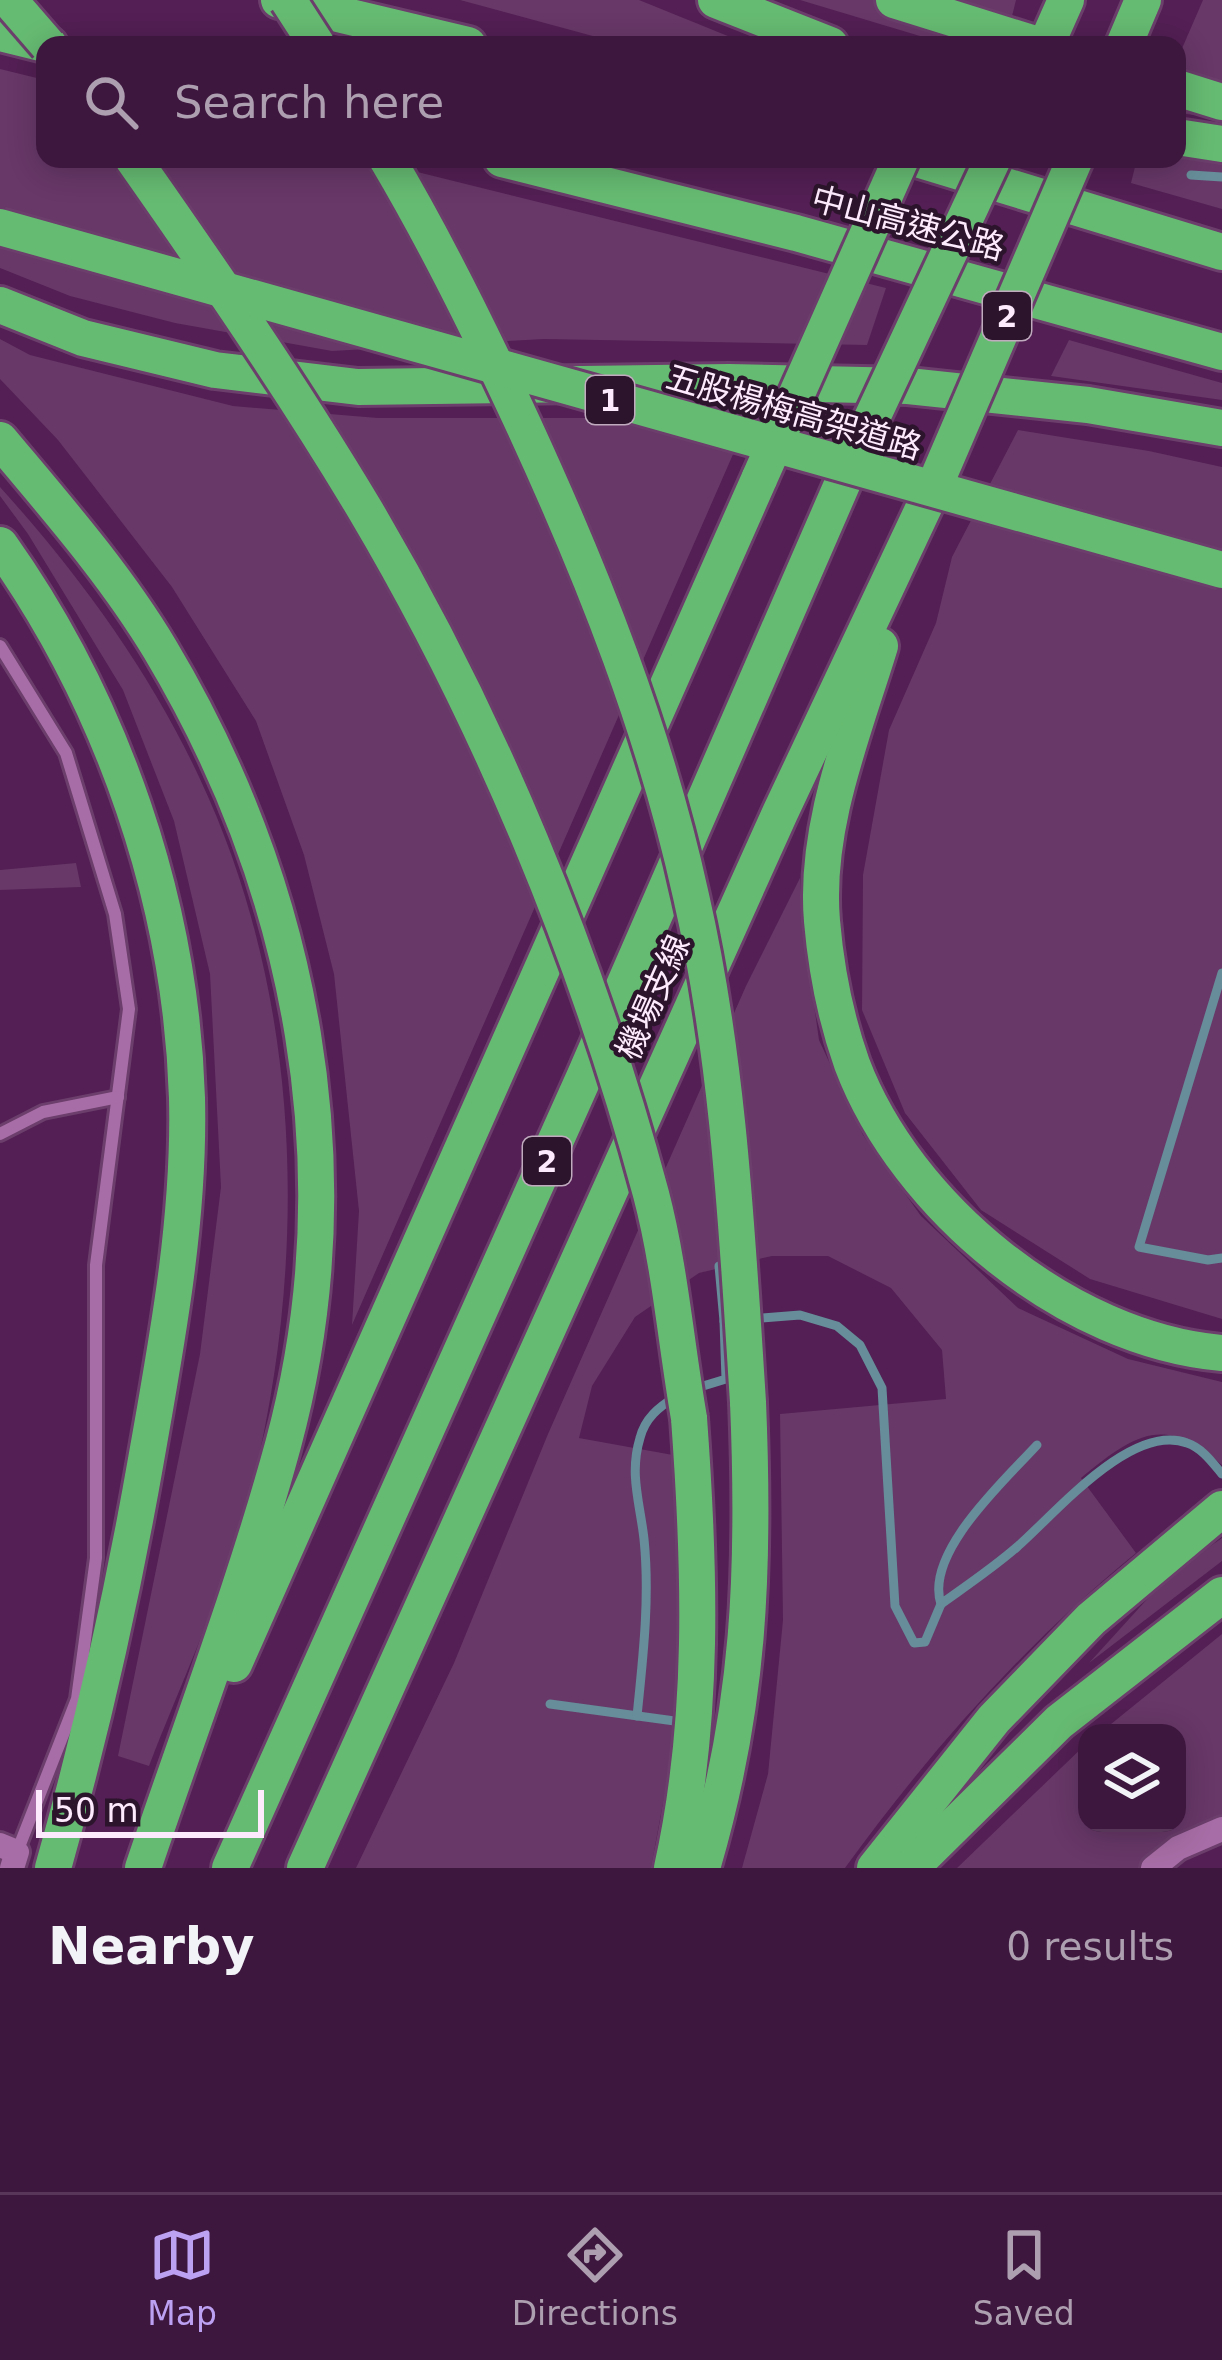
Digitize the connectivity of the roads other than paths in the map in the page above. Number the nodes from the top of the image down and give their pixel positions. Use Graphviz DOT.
graph roads {
  1 [pos="9,0"];
  2 [pos="284,0"];
  3 [pos="716,0"];
  4 [pos="894,0"];
  5 [pos="968,0"];
  6 [pos="1065,2"];
  7 [pos="0,33"];
  8 [pos="40,36"];
  9 [pos="310,36"];
  10 [pos="431,36"];
  11 [pos="807,36"];
  12 [pos="954,36"];
  13 [pos="1012,36"];
  14 [pos="1047,36"];
  15 [pos="36,42"];
  16 [pos="1186,91"];
  17 [pos="1222,102"];
  18 [pos="1186,138"];
  19 [pos="1222,144"];
  20 [pos="140,168"];
  21 [pos="392,168"];
  22 [pos="538,168"];
  23 [pos="897,168"];
  24 [pos="947,168"];
  25 [pos="988,168"];
  26 [pos="1071,168"];
  27 [pos="0,227"];
  28 [pos="1222,252"];
  29 [pos="0,305"];
  30 [pos="1222,352"];
  31 [pos="1222,428"];
  32 [pos="0,440"];
  33 [pos="913,533"];
  34 [pos="0,544"];
  35 [pos="1222,570"];
  36 [pos="0,646"];
  37 [pos="118,1097"];
  38 [pos="0,1134"];
  39 [pos="1222,1354"];
  40 [pos="1222,1508"];
  41 [pos="1222,1594"];
  42 [pos="1222,1829"];
  43 [pos="10,1855"];
  44 [pos="53,1868"];
  45 [pos="143,1868"];
  46 [pos="230,1868"];
  47 [pos="305,1868"];
  48 [pos="672,1868"];
  49 [pos="702,1868"];
  50 [pos="874,1868"];
  51 [pos="911,1868"];
  52 [pos="1154,1868"];
  1 -- 8 [label="highway, bridge"];
  2 -- 9 [label="highway, bridge"];
  2 -- 10 [label="highway"];
  3 -- 11 [label="highway"];
  4 -- 13 [label="highway"];
  5 -- 12 [label="highway"];
  6 -- 14 [label="highway"];
  7 -- 15 [label="highway"];
  16 -- 17 [label="highway"];
  18 -- 19 [label="highway"];
  20 -- 48 [label="highway, bridge"];
  21 -- 49 [label="highway, bridge"];
  22 -- 30 [label="highway, 中山高速公路"];
  23 -- 45 [label="highway, bridge"];
  24 -- 28 [label="highway, 中山高速公路"];
  25 -- 46 [label="highway, 機場支線 / 2, bridge"];
  26 -- 33 [label="highway, 機場支線 / 2, bridge"];
  27 -- 35 [label="highway, 五股楊梅高架道路 / 1, bridge"];
  29 -- 31 [label="highway"];
  32 -- 45 [label="highway"];
  33 -- 39 [label="highway"];
  33 -- 47 [label="highway, 機場支線 / 2"];
  34 -- 44 [label="highway"];
  36 -- 37 [label="lane"];
  37 -- 38 [label="lane"];
  37 -- 43 [label="lane"];
  40 -- 50 [label="highway"];
  41 -- 51 [label="highway"];
  42 -- 52 [label="street"];
}
